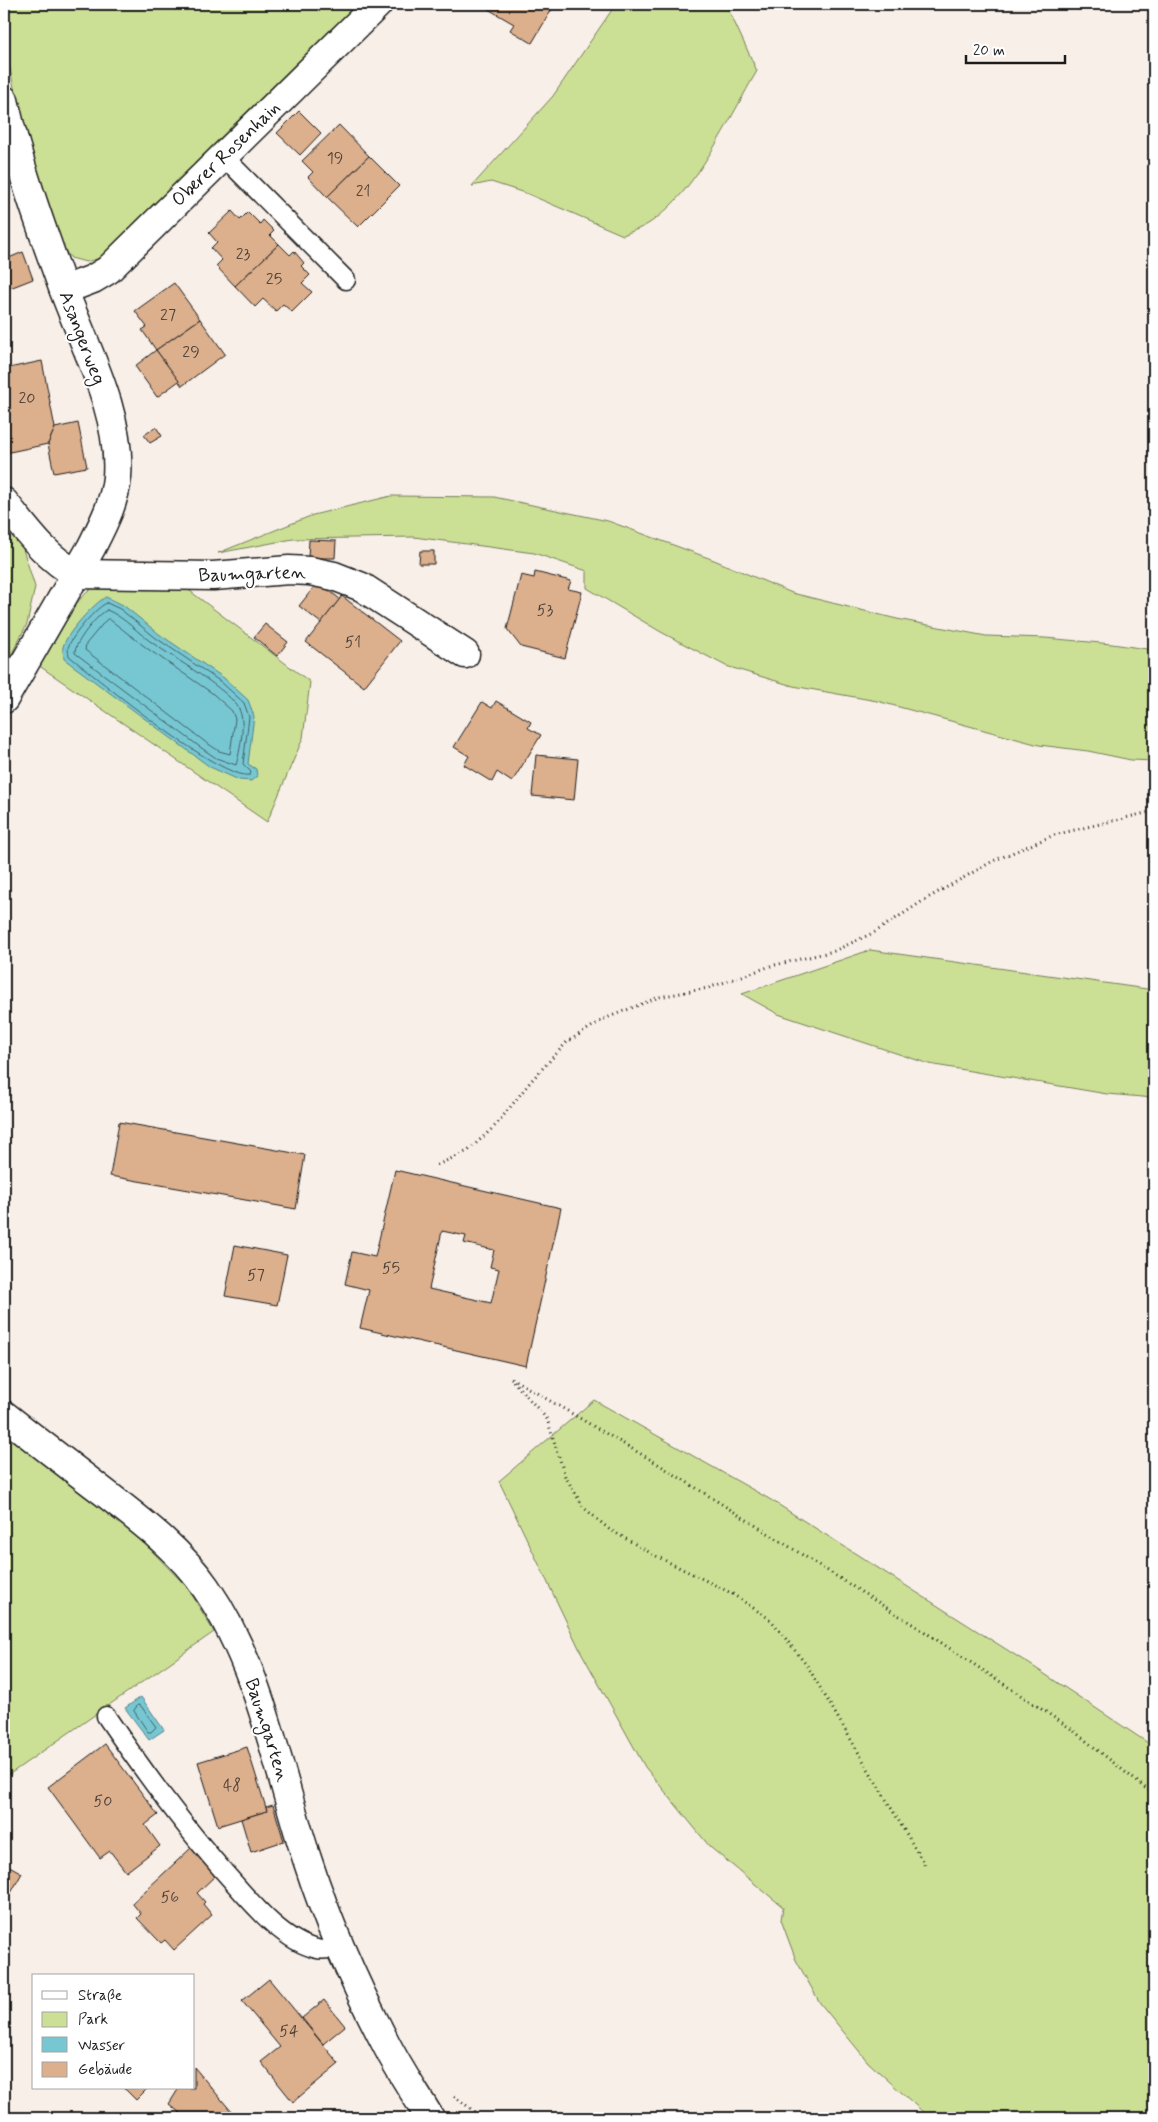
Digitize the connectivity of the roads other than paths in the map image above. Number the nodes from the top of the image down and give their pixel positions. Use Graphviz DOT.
graph roads {
  1 [pos="378,4"];
  2 [pos="4,100"];
  3 [pos="223,156"];
  4 [pos="346,280"];
  5 [pos="64,290"];
  6 [pos="4,502"];
  7 [pos="76,574"];
  8 [pos="465,654"];
  9 [pos="4,699"];
  10 [pos="4,1415"];
  11 [pos="106,1716"];
  12 [pos="340,1948"];
  13 [pos="430,2118"];
  1 -- 3 [label="street, Oberer Rosenhain"];
  2 -- 5 [label="street, Asangerweg"];
  3 -- 4 [label="lane"];
  3 -- 5 [label="street, Oberer Rosenhain"];
  5 -- 7 [label="street, Asangerweg"];
  6 -- 7 [label="street"];
  7 -- 8 [label="street, Baumgarten"];
  7 -- 9 [label="street"];
  10 -- 12 [label="street, Baumgarten"];
  11 -- 12 [label="lane"];
  12 -- 13 [label="street, Baumgarten"];
}
